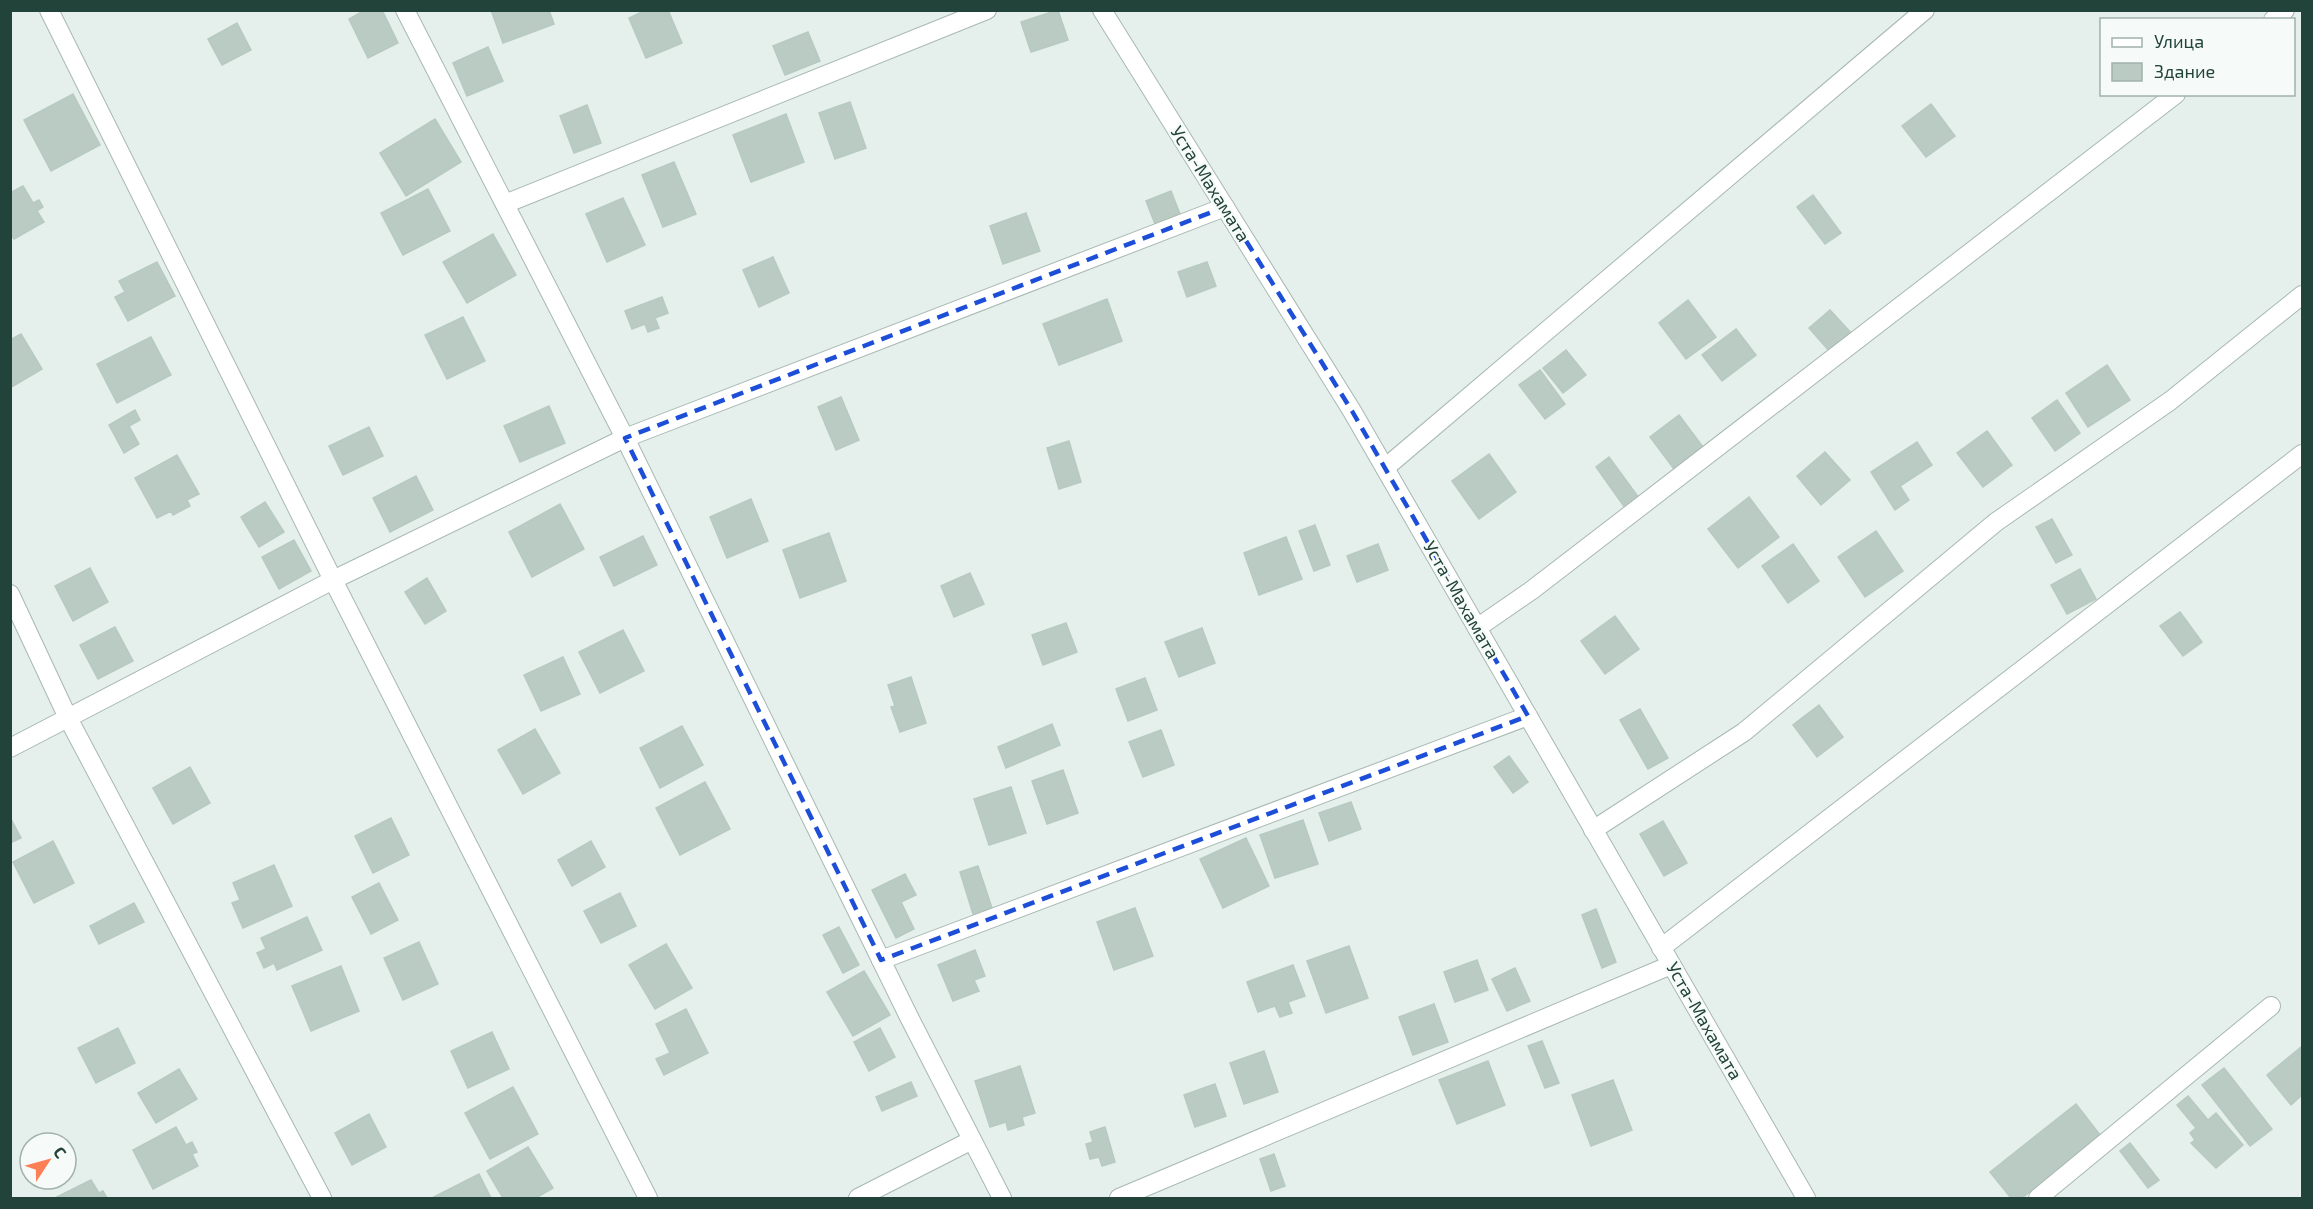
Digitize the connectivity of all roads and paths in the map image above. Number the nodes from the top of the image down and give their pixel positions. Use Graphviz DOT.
graph roads {
  1 [pos="49,10"];
  2 [pos="405,10"];
  3 [pos="987,10"];
  4 [pos="1102,10"];
  5 [pos="1925,10"];
  6 [pos="2173,96"];
  7 [pos="505,204"];
  8 [pos="1225,207"];
  9 [pos="2302,295"];
  10 [pos="625,438"];
  11 [pos="2302,454"];
  12 [pos="1385,468"];
  13 [pos="333,580"];
  14 [pos="10,594"];
  15 [pos="1477,628"];
  16 [pos="1528,716"];
  17 [pos="68,718"];
  18 [pos="10,748"];
  19 [pos="1593,830"];
  20 [pos="1661,948"];
  21 [pos="881,960"];
  22 [pos="1671,965"];
  23 [pos="2271,1006"];
  24 [pos="972,1140"];
  25 [pos="322,1198"];
  26 [pos="648,1198"];
  27 [pos="858,1198"];
  28 [pos="1002,1198"];
  29 [pos="1119,1198"];
  30 [pos="1806,1198"];
  31 [pos="2038,1198"];
  1 -- 13 [label="street"];
  2 -- 7 [label="street"];
  3 -- 7 [label="street"];
  4 -- 8 [label="street, Уста-Махамата"];
  5 -- 12 [label="street"];
  6 -- 15 [label="street"];
  7 -- 10 [label="street"];
  8 -- 10 [label="street"];
  8 -- 12 [label="street, Уста-Махамата"];
  9 -- 19 [label="street"];
  10 -- 13 [label="street"];
  10 -- 21 [label="street"];
  11 -- 20 [label="street"];
  12 -- 15 [label="street, Уста-Махамата"];
  13 -- 17 [label="street"];
  13 -- 26 [label="street"];
  14 -- 17 [label="street"];
  15 -- 16 [label="street, Уста-Махамата"];
  16 -- 19 [label="street, Уста-Махамата"];
  16 -- 21 [label="street"];
  17 -- 18 [label="street"];
  17 -- 25 [label="street"];
  19 -- 20 [label="street, Уста-Махамата"];
  20 -- 22 [label="street, Уста-Махамата"];
  21 -- 24 [label="street"];
  22 -- 29 [label="street"];
  22 -- 30 [label="street, Уста-Махамата"];
  23 -- 31 [label="street"];
  24 -- 27 [label="street"];
  24 -- 28 [label="street"];
}
